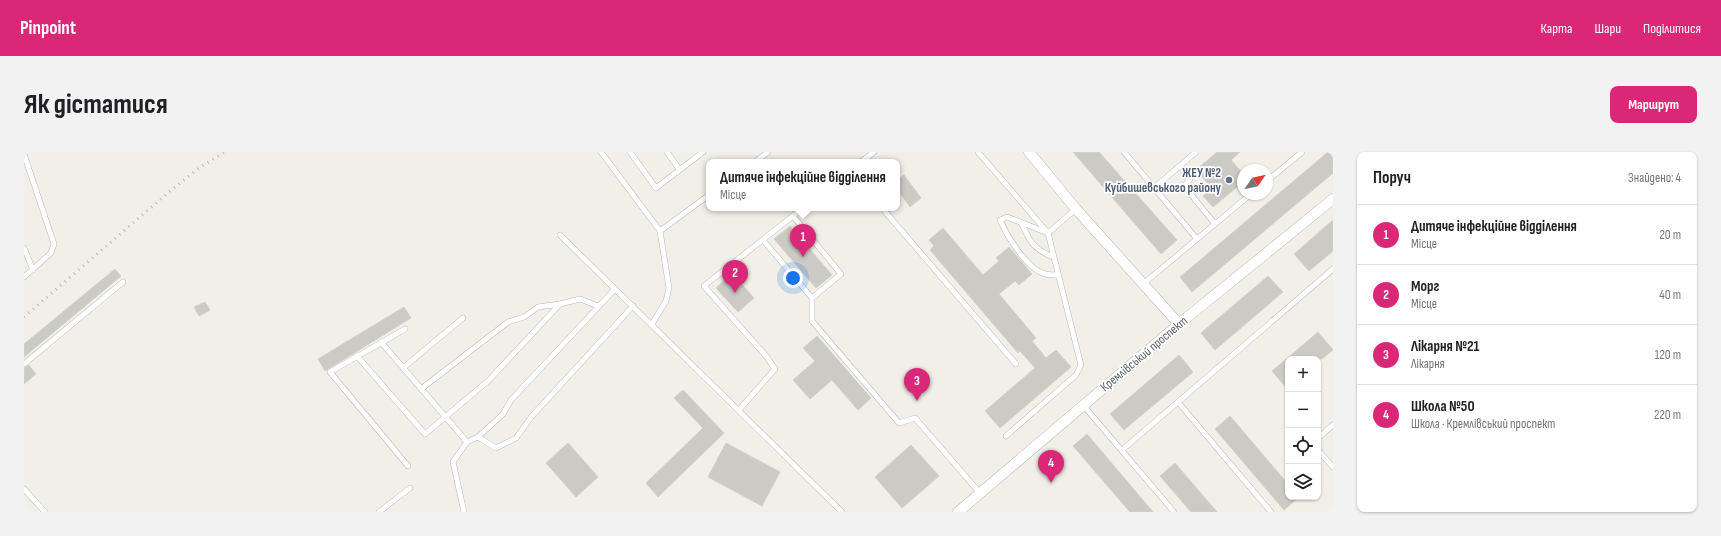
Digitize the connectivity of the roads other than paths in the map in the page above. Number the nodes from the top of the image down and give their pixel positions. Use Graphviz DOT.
graph roads {
  1 [pos="601,152"];
  2 [pos="630,152"];
  3 [pos="667,152"];
  4 [pos="703,152"];
  5 [pos="768,152"];
  6 [pos="874,152"];
  7 [pos="978,152"];
  8 [pos="1029,152"];
  9 [pos="1124,152"];
  10 [pos="1196,152"];
  11 [pos="1302,152"];
  12 [pos="24,154"];
  13 [pos="759,159"];
  14 [pos="865,159"];
  15 [pos="679,169"];
  16 [pos="1273,176"];
  17 [pos="1190,179"];
  18 [pos="1154,188"];
  19 [pos="706,197"];
  20 [pos="1333,199"];
  21 [pos="1244,200"];
  22 [pos="1076,209"];
  23 [pos="799,211"];
  24 [pos="885,211"];
  25 [pos="793,216"];
  26 [pos="1021,222"];
  27 [pos="1215,224"];
  28 [pos="660,231"];
  29 [pos="1048,233"];
  30 [pos="560,236"];
  31 [pos="1197,239"];
  32 [pos="763,240"];
  33 [pos="24,248"];
  34 [pos="1053,257"];
  35 [pos="1333,269"];
  36 [pos="33,270"];
  37 [pos="1058,275"];
  38 [pos="24,277"];
  39 [pos="123,282"];
  40 [pos="1143,284"];
  41 [pos="615,289"];
  42 [pos="812,298"];
  43 [pos="560,304"];
  44 [pos="598,306"];
  45 [pos="633,306"];
  46 [pos="463,318"];
  47 [pos="652,324"];
  48 [pos="1179,324"];
  49 [pos="405,329"];
  50 [pos="381,342"];
  51 [pos="357,356"];
  52 [pos="24,364"];
  53 [pos="1016,364"];
  54 [pos="403,368"];
  55 [pos="421,389"];
  56 [pos="1178,402"];
  57 [pos="1083,405"];
  58 [pos="739,410"];
  59 [pos="445,417"];
  60 [pos="1333,425"];
  61 [pos="1321,435"];
  62 [pos="1006,436"];
  63 [pos="478,437"];
  64 [pos="467,442"];
  65 [pos="1122,450"];
  66 [pos="1321,453"];
  67 [pos="408,466"];
  68 [pos="1333,467"];
  69 [pos="410,488"];
  70 [pos="24,489"];
  71 [pos="980,493"];
  72 [pos="45,512"];
  73 [pos="379,512"];
  74 [pos="464,512"];
  75 [pos="842,512"];
  76 [pos="958,512"];
  77 [pos="1174,512"];
  78 [pos="1271,512"];
  1 -- 28 [label="lane"];
  2 -- 15 [label="lane"];
  3 -- 15 [label="lane"];
  4 -- 15 [label="lane"];
  5 -- 13 [label="lane"];
  6 -- 14 [label="lane"];
  7 -- 29 [label="lane"];
  8 -- 22 [label="street"];
  9 -- 18 [label="lane"];
  10 -- 18 [label="lane"];
  11 -- 16 [label="lane"];
  12 -- 36 [label="lane"];
  17 -- 27 [label="lane"];
  18 -- 31 [label="lane"];
  19 -- 28 [label="lane"];
  20 -- 48 [label="street, Кремлівський проспект"];
  21 -- 27 [label="lane"];
  22 -- 29 [label="lane"];
  22 -- 40 [label="street"];
  23 -- 25 [label="lane"];
  24 -- 53 [label="lane"];
  25 -- 32 [label="lane"];
  25 -- 42 [label="lane"];
  26 -- 29 [label="lane"];
  26 -- 34 [label="lane"];
  26 -- 37 [label="lane"];
  27 -- 31 [label="lane"];
  28 -- 47 [label="lane"];
  29 -- 34 [label="lane"];
  30 -- 41 [label="lane"];
  31 -- 40 [label="lane"];
  32 -- 42 [label="lane"];
  32 -- 58 [label="lane"];
  33 -- 36 [label="lane"];
  34 -- 37 [label="lane"];
  35 -- 56 [label="lane"];
  36 -- 38 [label="lane"];
  37 -- 62 [label="lane"];
  39 -- 52 [label="lane"];
  40 -- 48 [label="street"];
  41 -- 44 [label="lane"];
  41 -- 45 [label="lane"];
  42 -- 71 [label="lane"];
  43 -- 44 [label="lane"];
  43 -- 55 [label="lane"];
  43 -- 59 [label="lane"];
  44 -- 63 [label="lane"];
  45 -- 47 [label="lane"];
  45 -- 63 [label="lane"];
  46 -- 54 [label="lane"];
  47 -- 58 [label="lane"];
  48 -- 57 [label="street, Кремлівський проспект"];
  49 -- 50 [label="lane"];
  50 -- 51 [label="lane"];
  50 -- 54 [label="lane"];
  51 -- 59 [label="lane"];
  51 -- 67 [label="lane"];
  54 -- 55 [label="lane"];
  55 -- 59 [label="lane"];
  56 -- 65 [label="lane"];
  56 -- 78 [label="lane"];
  57 -- 65 [label="lane"];
  57 -- 71 [label="street, Кремлівський проспект"];
  58 -- 75 [label="lane"];
  59 -- 64 [label="lane"];
  60 -- 61 [label="lane"];
  63 -- 64 [label="lane"];
  64 -- 74 [label="lane"];
  65 -- 77 [label="lane"];
  66 -- 68 [label="lane"];
  69 -- 73 [label="lane"];
  70 -- 72 [label="lane"];
  71 -- 76 [label="street, Кремлівський проспект"];
}
